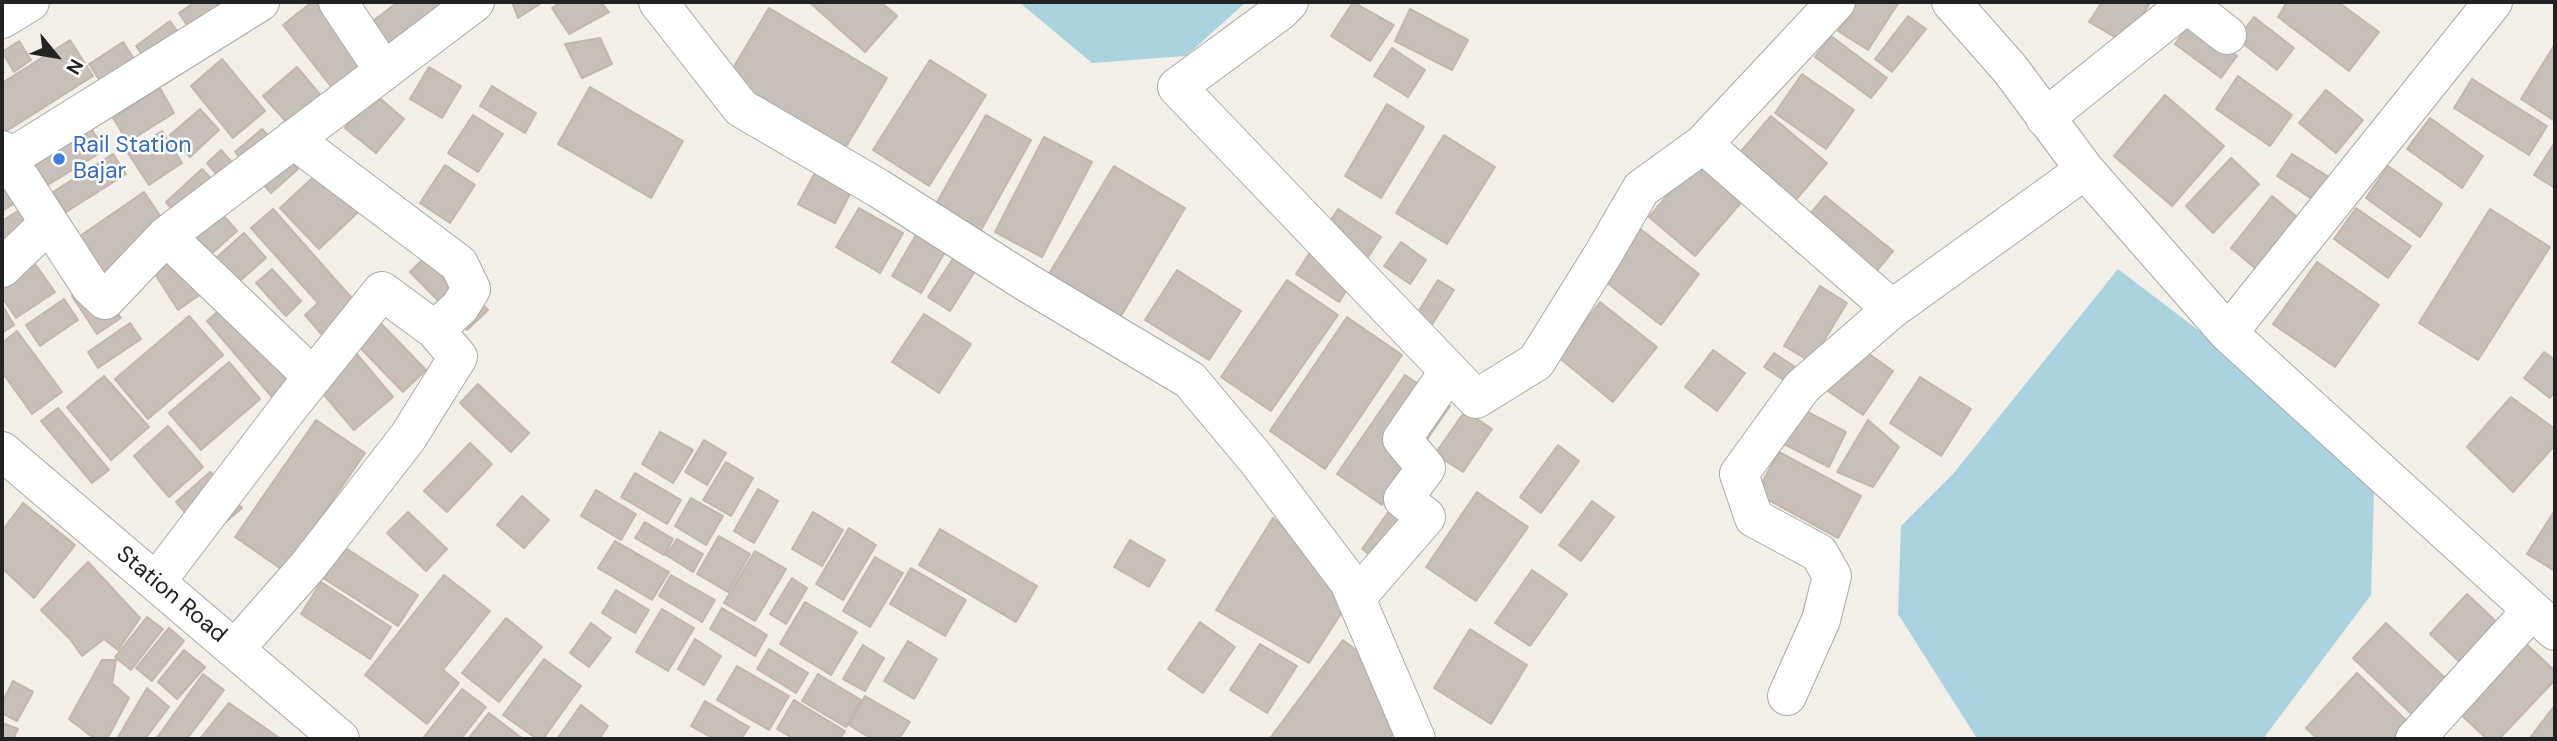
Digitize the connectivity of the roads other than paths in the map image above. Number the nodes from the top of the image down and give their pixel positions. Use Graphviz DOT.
graph roads {
  1 [pos="30,2"];
  2 [pos="260,2"];
  3 [pos="338,2"];
  4 [pos="475,2"];
  5 [pos="658,2"];
  6 [pos="1289,2"];
  7 [pos="1836,2"];
  8 [pos="1951,2"];
  9 [pos="2493,2"];
  10 [pos="2,19"];
  11 [pos="2227,35"];
  12 [pos="384,71"];
  13 [pos="2045,118"];
  14 [pos="293,139"];
  15 [pos="1703,144"];
  16 [pos="4,157"];
  17 [pos="2085,170"];
  18 [pos="49,223"];
  19 [pos="166,236"];
  20 [pos="2,268"];
  21 [pos="1892,309"];
  22 [pos="435,330"];
  23 [pos="2228,333"];
  24 [pos="1449,371"];
  25 [pos="313,377"];
  26 [pos="2,450"];
  27 [pos="156,582"];
  28 [pos="1356,598"];
  29 [pos="2543,621"];
  30 [pos="235,649"];
  31 [pos="1787,696"];
  32 [pos="340,739"];
  33 [pos="1416,739"];
  34 [pos="2415,739"];
  1 -- 10 [label="street"];
  2 -- 16 [label="street"];
  3 -- 12 [label="street"];
  4 -- 12 [label="street"];
  5 -- 28 [label="street"];
  6 -- 24 [label="street"];
  7 -- 15 [label="street"];
  8 -- 13 [label="street"];
  9 -- 23 [label="street"];
  11 -- 13 [label="street"];
  12 -- 14 [label="street"];
  13 -- 17 [label="street"];
  14 -- 19 [label="street"];
  14 -- 22 [label="street"];
  15 -- 21 [label="street"];
  15 -- 24 [label="street"];
  16 -- 18 [label="street"];
  17 -- 21 [label="street"];
  17 -- 23 [label="street"];
  18 -- 19 [label="street"];
  18 -- 20 [label="street"];
  19 -- 25 [label="street"];
  21 -- 31 [label="street"];
  22 -- 25 [label="street"];
  22 -- 30 [label="street"];
  23 -- 29 [label="street"];
  24 -- 28 [label="street"];
  25 -- 27 [label="street"];
  26 -- 27 [label="street, Station Road"];
  27 -- 30 [label="street, Station Road"];
  28 -- 33 [label="street"];
  29 -- 34 [label="street"];
  30 -- 32 [label="street, Station Road"];
}
